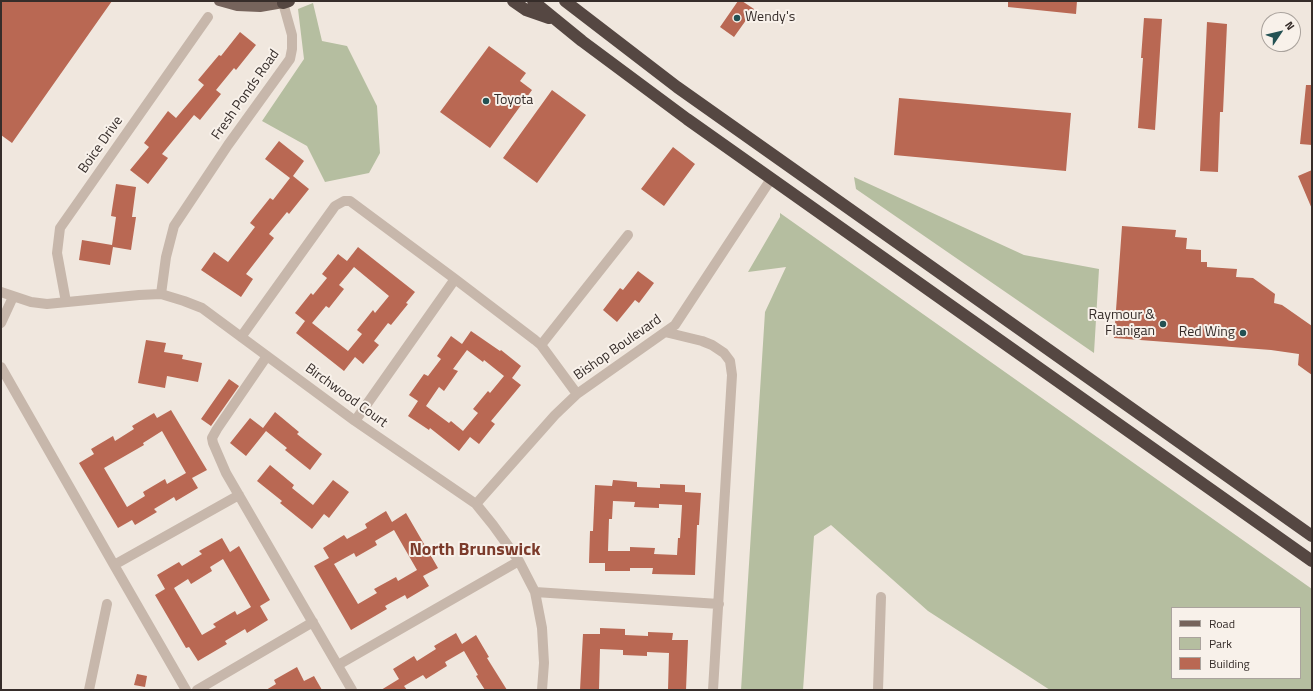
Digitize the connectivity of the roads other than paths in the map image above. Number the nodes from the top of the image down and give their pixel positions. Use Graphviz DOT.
graph roads {
  1 [pos="219,1"];
  2 [pos="513,1"];
  3 [pos="533,1"];
  4 [pos="565,1"];
  5 [pos="284,2"];
  6 [pos="208,17"];
  7 [pos="557,21"];
  8 [pos="771,179"];
  9 [pos="628,235"];
  10 [pos="456,279"];
  11 [pos="1,292"];
  12 [pos="160,294"];
  13 [pos="13,297"];
  14 [pos="66,302"];
  15 [pos="1,323"];
  16 [pos="665,332"];
  17 [pos="241,337"];
  18 [pos="541,345"];
  19 [pos="268,356"];
  20 [pos="1,367"];
  21 [pos="577,394"];
  22 [pos="355,421"];
  23 [pos="239,495"];
  24 [pos="476,504"];
  25 [pos="1312,536"];
  26 [pos="519,561"];
  27 [pos="1312,561"];
  28 [pos="114,565"];
  29 [pos="535,592"];
  30 [pos="881,597"];
  31 [pos="107,604"];
  32 [pos="719,604"];
  33 [pos="313,622"];
  34 [pos="338,665"];
  35 [pos="89,690"];
  36 [pos="186,690"];
  37 [pos="197,690"];
  38 [pos="352,690"];
  39 [pos="542,690"];
  40 [pos="713,690"];
  41 [pos="878,690"];
  1 -- 5 [label="main road"];
  2 -- 7 [label="highway"];
  3 -- 7 [label="highway"];
  4 -- 25 [label="highway"];
  5 -- 12 [label="street, Fresh Ponds Road"];
  6 -- 14 [label="street, Boice Drive"];
  7 -- 8 [label="highway"];
  8 -- 16 [label="street, Bishop Boulevard"];
  8 -- 27 [label="highway"];
  9 -- 18 [label="street"];
  10 -- 17 [label="street"];
  10 -- 18 [label="street"];
  10 -- 22 [label="street"];
  11 -- 13 [label="street, Birchwood Court"];
  12 -- 14 [label="street, Birchwood Court"];
  12 -- 17 [label="street, Birchwood Court"];
  13 -- 14 [label="street, Birchwood Court"];
  13 -- 15 [label="street"];
  16 -- 21 [label="street, Bishop Boulevard"];
  16 -- 32 [label="street"];
  17 -- 19 [label="street, Birchwood Court"];
  18 -- 21 [label="street"];
  19 -- 22 [label="street, Birchwood Court"];
  19 -- 23 [label="street"];
  20 -- 28 [label="street"];
  21 -- 24 [label="street, Bishop Boulevard"];
  22 -- 24 [label="street, Birchwood Court"];
  23 -- 28 [label="street"];
  23 -- 33 [label="street"];
  24 -- 26 [label="street, Birchwood Court"];
  26 -- 29 [label="street, Birchwood Court"];
  26 -- 34 [label="street"];
  28 -- 36 [label="street"];
  29 -- 32 [label="street"];
  29 -- 39 [label="street, Birchwood Court"];
  30 -- 41 [label="street"];
  31 -- 35 [label="street"];
  32 -- 40 [label="street"];
  33 -- 34 [label="street"];
  33 -- 37 [label="street"];
  34 -- 38 [label="street"];
}
